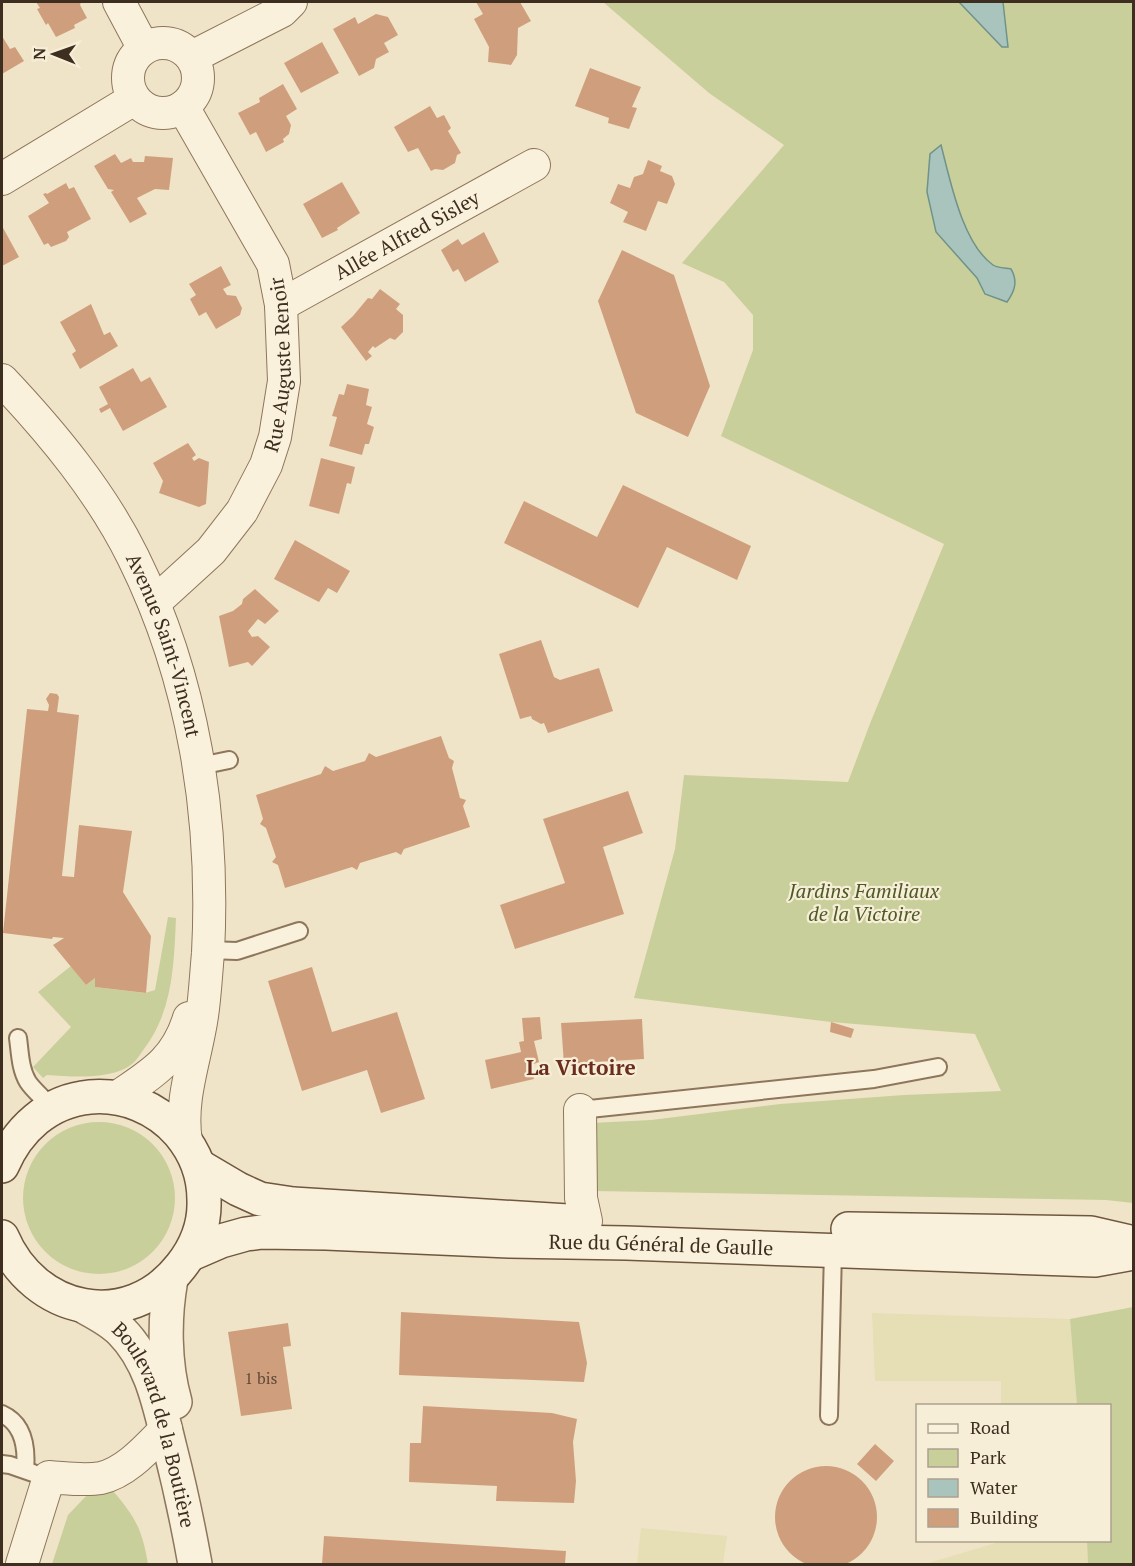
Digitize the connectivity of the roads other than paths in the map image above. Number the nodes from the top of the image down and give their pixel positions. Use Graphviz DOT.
graph roads {
  1 [pos="119,2"];
  2 [pos="291,2"];
  3 [pos="143,47"];
  4 [pos="192,57"];
  5 [pos="135,99"];
  6 [pos="183,107"];
  7 [pos="534,165"];
  8 [pos="2,178"];
  9 [pos="281,304"];
  10 [pos="2,380"];
  11 [pos="154,603"];
  12 [pos="299,931"];
  13 [pos="208,952"];
  14 [pos="18,1038"];
  15 [pos="938,1067"];
  16 [pos="116,1098"];
  17 [pos="51,1108"];
  18 [pos="580,1110"];
  19 [pos="192,1153"];
  20 [pos="4,1156"];
  21 [pos="583,1210"];
  22 [pos="2,1237"];
  23 [pos="1134,1243"];
  24 [pos="833,1251"];
  25 [pos="1134,1252"];
  26 [pos="181,1267"];
  27 [pos="83,1306"];
  28 [pos="2,1414"];
  29 [pos="829,1416"];
  30 [pos="166,1429"];
  31 [pos="2,1464"];
  32 [pos="37,1473"];
  33 [pos="22,1564"];
  34 [pos="195,1564"];
  35 [pos="211,1564"];
  1 -- 3 [label="street"];
  2 -- 4 [label="street"];
  3 -- 4 [label="street"];
  3 -- 5 [label="street"];
  4 -- 6 [label="street"];
  5 -- 6 [label="street"];
  5 -- 8 [label="street"];
  6 -- 9 [label="street, Rue Auguste Renoir"];
  7 -- 9 [label="street, Allée Alfred Sisley"];
  9 -- 11 [label="street, Rue Auguste Renoir"];
  10 -- 11 [label="street, Avenue Saint-Vincent"];
  11 -- 13 [label="street, Avenue Saint-Vincent"];
  12 -- 13 [label="lane"];
  13 -- 16 [label="street, Avenue Saint-Vincent"];
  13 -- 19 [label="street, Avenue Saint-Vincent"];
  14 -- 17 [label="lane"];
  15 -- 18 [label="lane"];
  16 -- 17 [label="main road, Rue du Général de Gaulle"];
  16 -- 19 [label="main road, Rue du Général de Gaulle"];
  17 -- 20 [label="main road, Rue du Général de Gaulle"];
  18 -- 21 [label="street"];
  19 -- 21 [label="main road, Rue du Général de Gaulle"];
  19 -- 26 [label="main road, Boulevard de la Boutière"];
  21 -- 23 [label="main road, Rue du Général de Gaulle"];
  22 -- 27 [label="main road"];
  24 -- 25 [label="main road, Rue du Général de Gaulle"];
  24 -- 26 [label="main road, Rue du Général de Gaulle"];
  24 -- 29 [label="lane"];
  26 -- 27 [label="main road, Rue du Général de Gaulle"];
  26 -- 35 [label="main road, Boulevard de la Boutière"];
  27 -- 30 [label="main road, Boulevard de la Boutière"];
  28 -- 32 [label="lane"];
  30 -- 32 [label="street"];
  30 -- 34 [label="main road, Boulevard de la Boutière"];
  31 -- 32 [label="lane"];
  32 -- 33 [label="street"];
}
